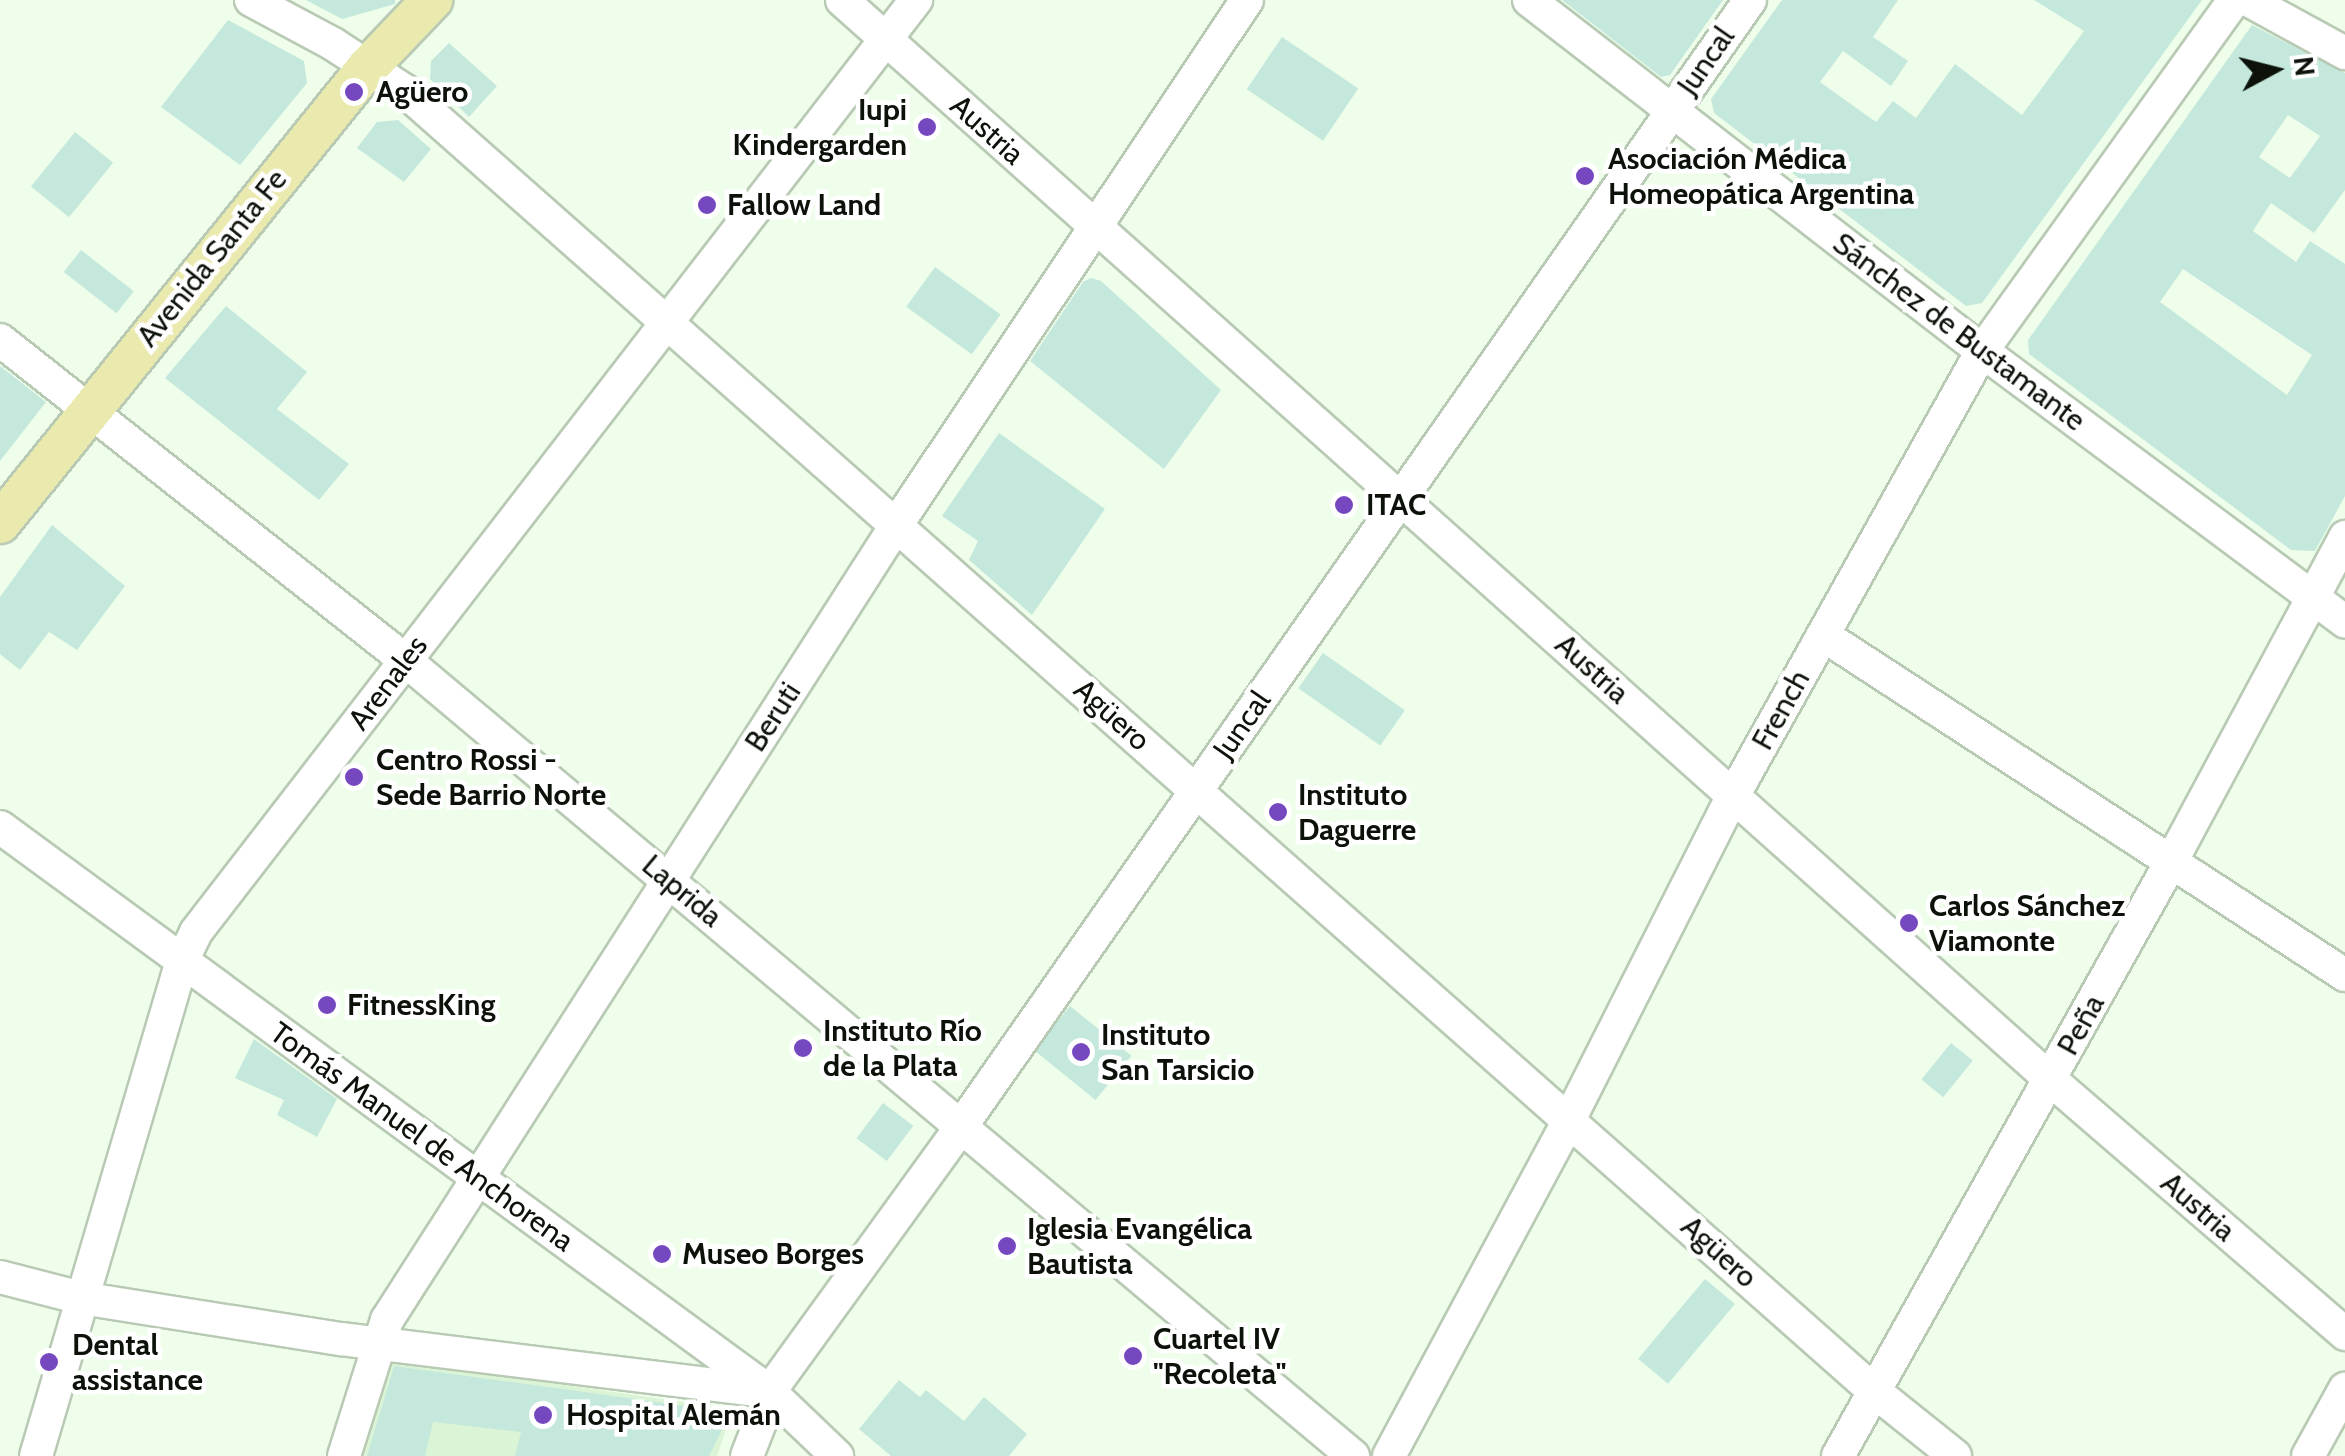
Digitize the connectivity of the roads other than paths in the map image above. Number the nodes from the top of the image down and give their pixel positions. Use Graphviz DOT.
graph roads {
  1 [pos="251,0"];
  2 [pos="432,0"];
  3 [pos="842,0"];
  4 [pos="916,0"];
  5 [pos="1246,0"];
  6 [pos="1530,0"];
  7 [pos="1750,0"];
  8 [pos="2234,0"];
  9 [pos="2248,0"];
  10 [pos="886,39"];
  11 [pos="2345,54"];
  12 [pos="368,66"];
  13 [pos="1671,111"];
  14 [pos="1094,226"];
  15 [pos="665,321"];
  16 [pos="0,340"];
  17 [pos="1982,351"];
  18 [pos="89,409"];
  19 [pos="1402,499"];
  20 [pos="0,523"];
  21 [pos="897,524"];
  22 [pos="2345,537"];
  23 [pos="2311,598"];
  24 [pos="2345,622"];
  25 [pos="1823,634"];
  26 [pos="406,660"];
  27 [pos="1196,790"];
  28 [pos="1734,796"];
  29 [pos="0,828"];
  30 [pos="2172,862"];
  31 [pos="669,880"];
  32 [pos="182,961"];
  33 [pos="2345,974"];
  34 [pos="2051,1080"];
  35 [pos="1570,1118"];
  36 [pos="960,1128"];
  37 [pos="478,1178"];
  38 [pos="0,1277"];
  39 [pos="81,1298"];
  40 [pos="688,1333"];
  41 [pos="2345,1334"];
  42 [pos="378,1344"];
  43 [pos="660,1380"];
  44 [pos="2345,1389"];
  45 [pos="1874,1391"];
  46 [pos="770,1392"];
  47 [pos="36,1456"];
  48 [pos="344,1456"];
  49 [pos="747,1456"];
  50 [pos="836,1456"];
  51 [pos="1354,1456"];
  52 [pos="1390,1456"];
  53 [pos="1838,1456"];
  54 [pos="1954,1456"];
  55 [pos="2308,1456"];
  1 -- 12 [label="street, Agüero"];
  2 -- 12 [label="main road, Avenida Santa Fe"];
  3 -- 10 [label="street, Austria"];
  4 -- 10 [label="street, Arenales"];
  5 -- 14 [label="street, Beruti"];
  6 -- 13 [label="street, Sánchez de Bustamante"];
  7 -- 13 [label="street, Juncal"];
  8 -- 17 [label="street, French"];
  9 -- 11 [label="street"];
  10 -- 14 [label="street, Austria"];
  10 -- 15 [label="street, Arenales"];
  12 -- 15 [label="street, Agüero"];
  12 -- 18 [label="main road, Avenida Santa Fe"];
  13 -- 17 [label="street, Sánchez de Bustamante"];
  13 -- 19 [label="street, Juncal"];
  14 -- 19 [label="street, Austria"];
  14 -- 21 [label="street, Beruti"];
  15 -- 21 [label="street, Agüero"];
  15 -- 26 [label="street, Arenales"];
  16 -- 18 [label="street, Laprida"];
  17 -- 23 [label="street, Sánchez de Bustamante"];
  17 -- 25 [label="street, French"];
  18 -- 20 [label="main road, Avenida Santa Fe"];
  18 -- 26 [label="street, Laprida"];
  19 -- 27 [label="street, Juncal"];
  19 -- 28 [label="street, Austria"];
  21 -- 27 [label="street, Agüero"];
  21 -- 31 [label="street, Beruti"];
  22 -- 23 [label="street, Peña"];
  23 -- 24 [label="street, Sánchez de Bustamante"];
  23 -- 30 [label="street, Peña"];
  25 -- 28 [label="street, French"];
  25 -- 30 [label="street"];
  26 -- 31 [label="street, Laprida"];
  26 -- 32 [label="street, Arenales"];
  27 -- 35 [label="street, Agüero"];
  27 -- 36 [label="street, Juncal"];
  28 -- 34 [label="street, Austria"];
  28 -- 35 [label="street, French"];
  29 -- 32 [label="street, Tomás Manuel de Anchorena"];
  30 -- 33 [label="street"];
  30 -- 34 [label="street, Peña"];
  31 -- 36 [label="street, Laprida"];
  31 -- 37 [label="street, Beruti"];
  32 -- 37 [label="street, Tomás Manuel de Anchorena"];
  32 -- 39 [label="street, Arenales"];
  34 -- 41 [label="street, Austria"];
  34 -- 45 [label="street, Peña"];
  35 -- 45 [label="street, Agüero"];
  35 -- 52 [label="street, French"];
  36 -- 46 [label="street, Juncal"];
  36 -- 51 [label="street, Laprida"];
  37 -- 40 [label="street, Tomás Manuel de Anchorena"];
  37 -- 42 [label="street, Beruti"];
  38 -- 39 [label="street"];
  39 -- 42 [label="street"];
  39 -- 47 [label="street, Arenales"];
  40 -- 43 [label="street"];
  40 -- 46 [label="street, Tomás Manuel de Anchorena"];
  42 -- 43 [label="street"];
  42 -- 48 [label="street, Beruti"];
  43 -- 46 [label="street"];
  44 -- 55 [label="street"];
  45 -- 53 [label="street, Peña"];
  45 -- 54 [label="street, Agüero"];
  46 -- 49 [label="street, Juncal"];
  46 -- 50 [label="street, Tomás Manuel de Anchorena"];
}
